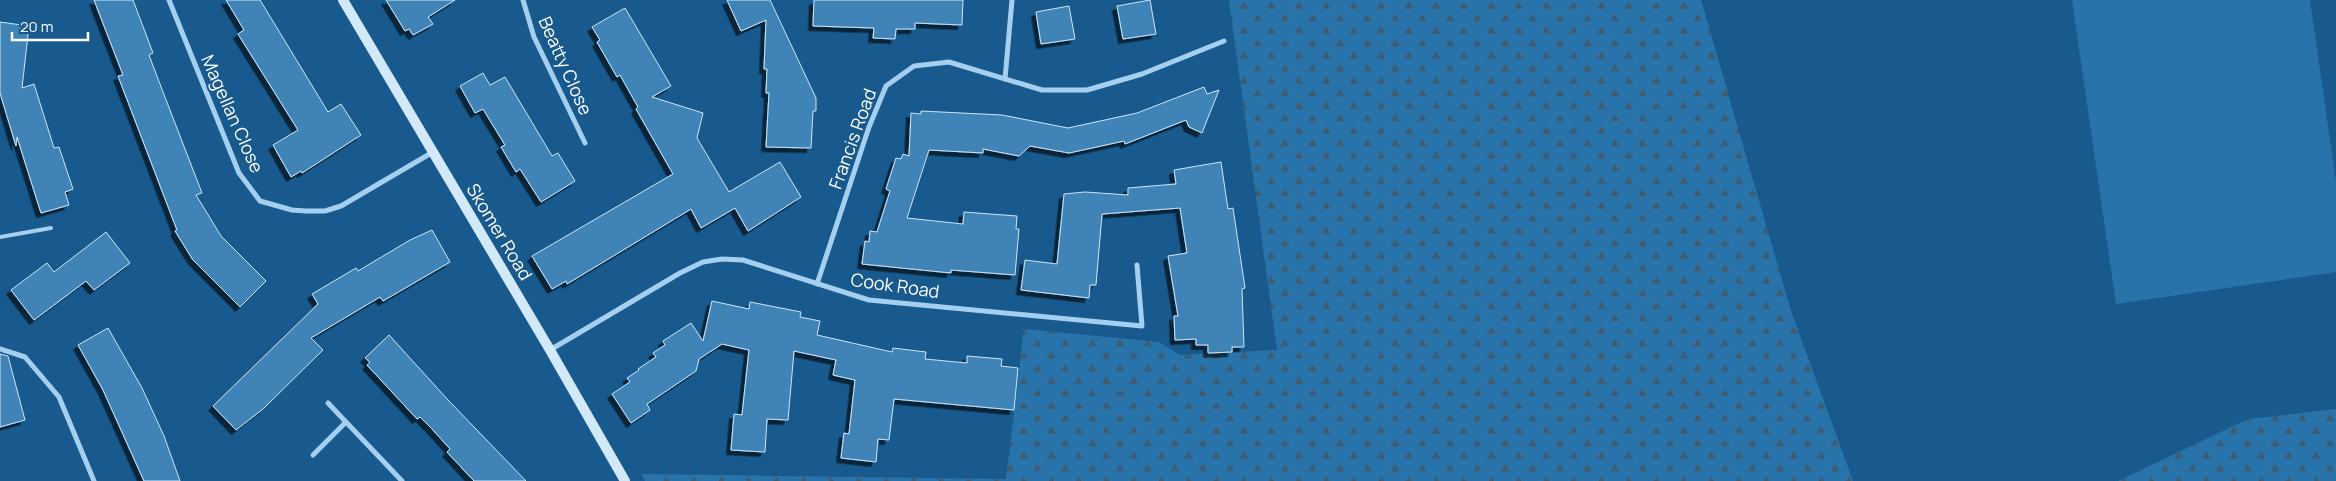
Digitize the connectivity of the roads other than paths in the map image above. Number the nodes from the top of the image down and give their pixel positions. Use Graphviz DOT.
graph roads {
  1 [pos="169,0"];
  2 [pos="343,0"];
  3 [pos="523,0"];
  4 [pos="1012,0"];
  5 [pos="1224,41"];
  6 [pos="1006,79"];
  7 [pos="584,142"];
  8 [pos="433,152"];
  9 [pos="51,228"];
  10 [pos="0,237"];
  11 [pos="1137,265"];
  12 [pos="817,284"];
  13 [pos="0,349"];
  14 [pos="550,350"];
  15 [pos="328,403"];
  16 [pos="346,422"];
  17 [pos="313,455"];
  18 [pos="94,481"];
  19 [pos="402,481"];
  20 [pos="625,481"];
  1 -- 8 [label="street, Magellan Close"];
  2 -- 8 [label="street, Skomer Road"];
  3 -- 7 [label="street, Beatty Close"];
  4 -- 6 [label="street"];
  5 -- 6 [label="street, Francis Road"];
  6 -- 12 [label="street, Francis Road"];
  8 -- 14 [label="street, Skomer Road"];
  9 -- 10 [label="lane"];
  11 -- 12 [label="street, Cook Road"];
  12 -- 14 [label="street, Cook Road"];
  13 -- 18 [label="street"];
  14 -- 20 [label="street, Skomer Road"];
  15 -- 16 [label="street"];
  16 -- 17 [label="street"];
  16 -- 19 [label="street"];
}
